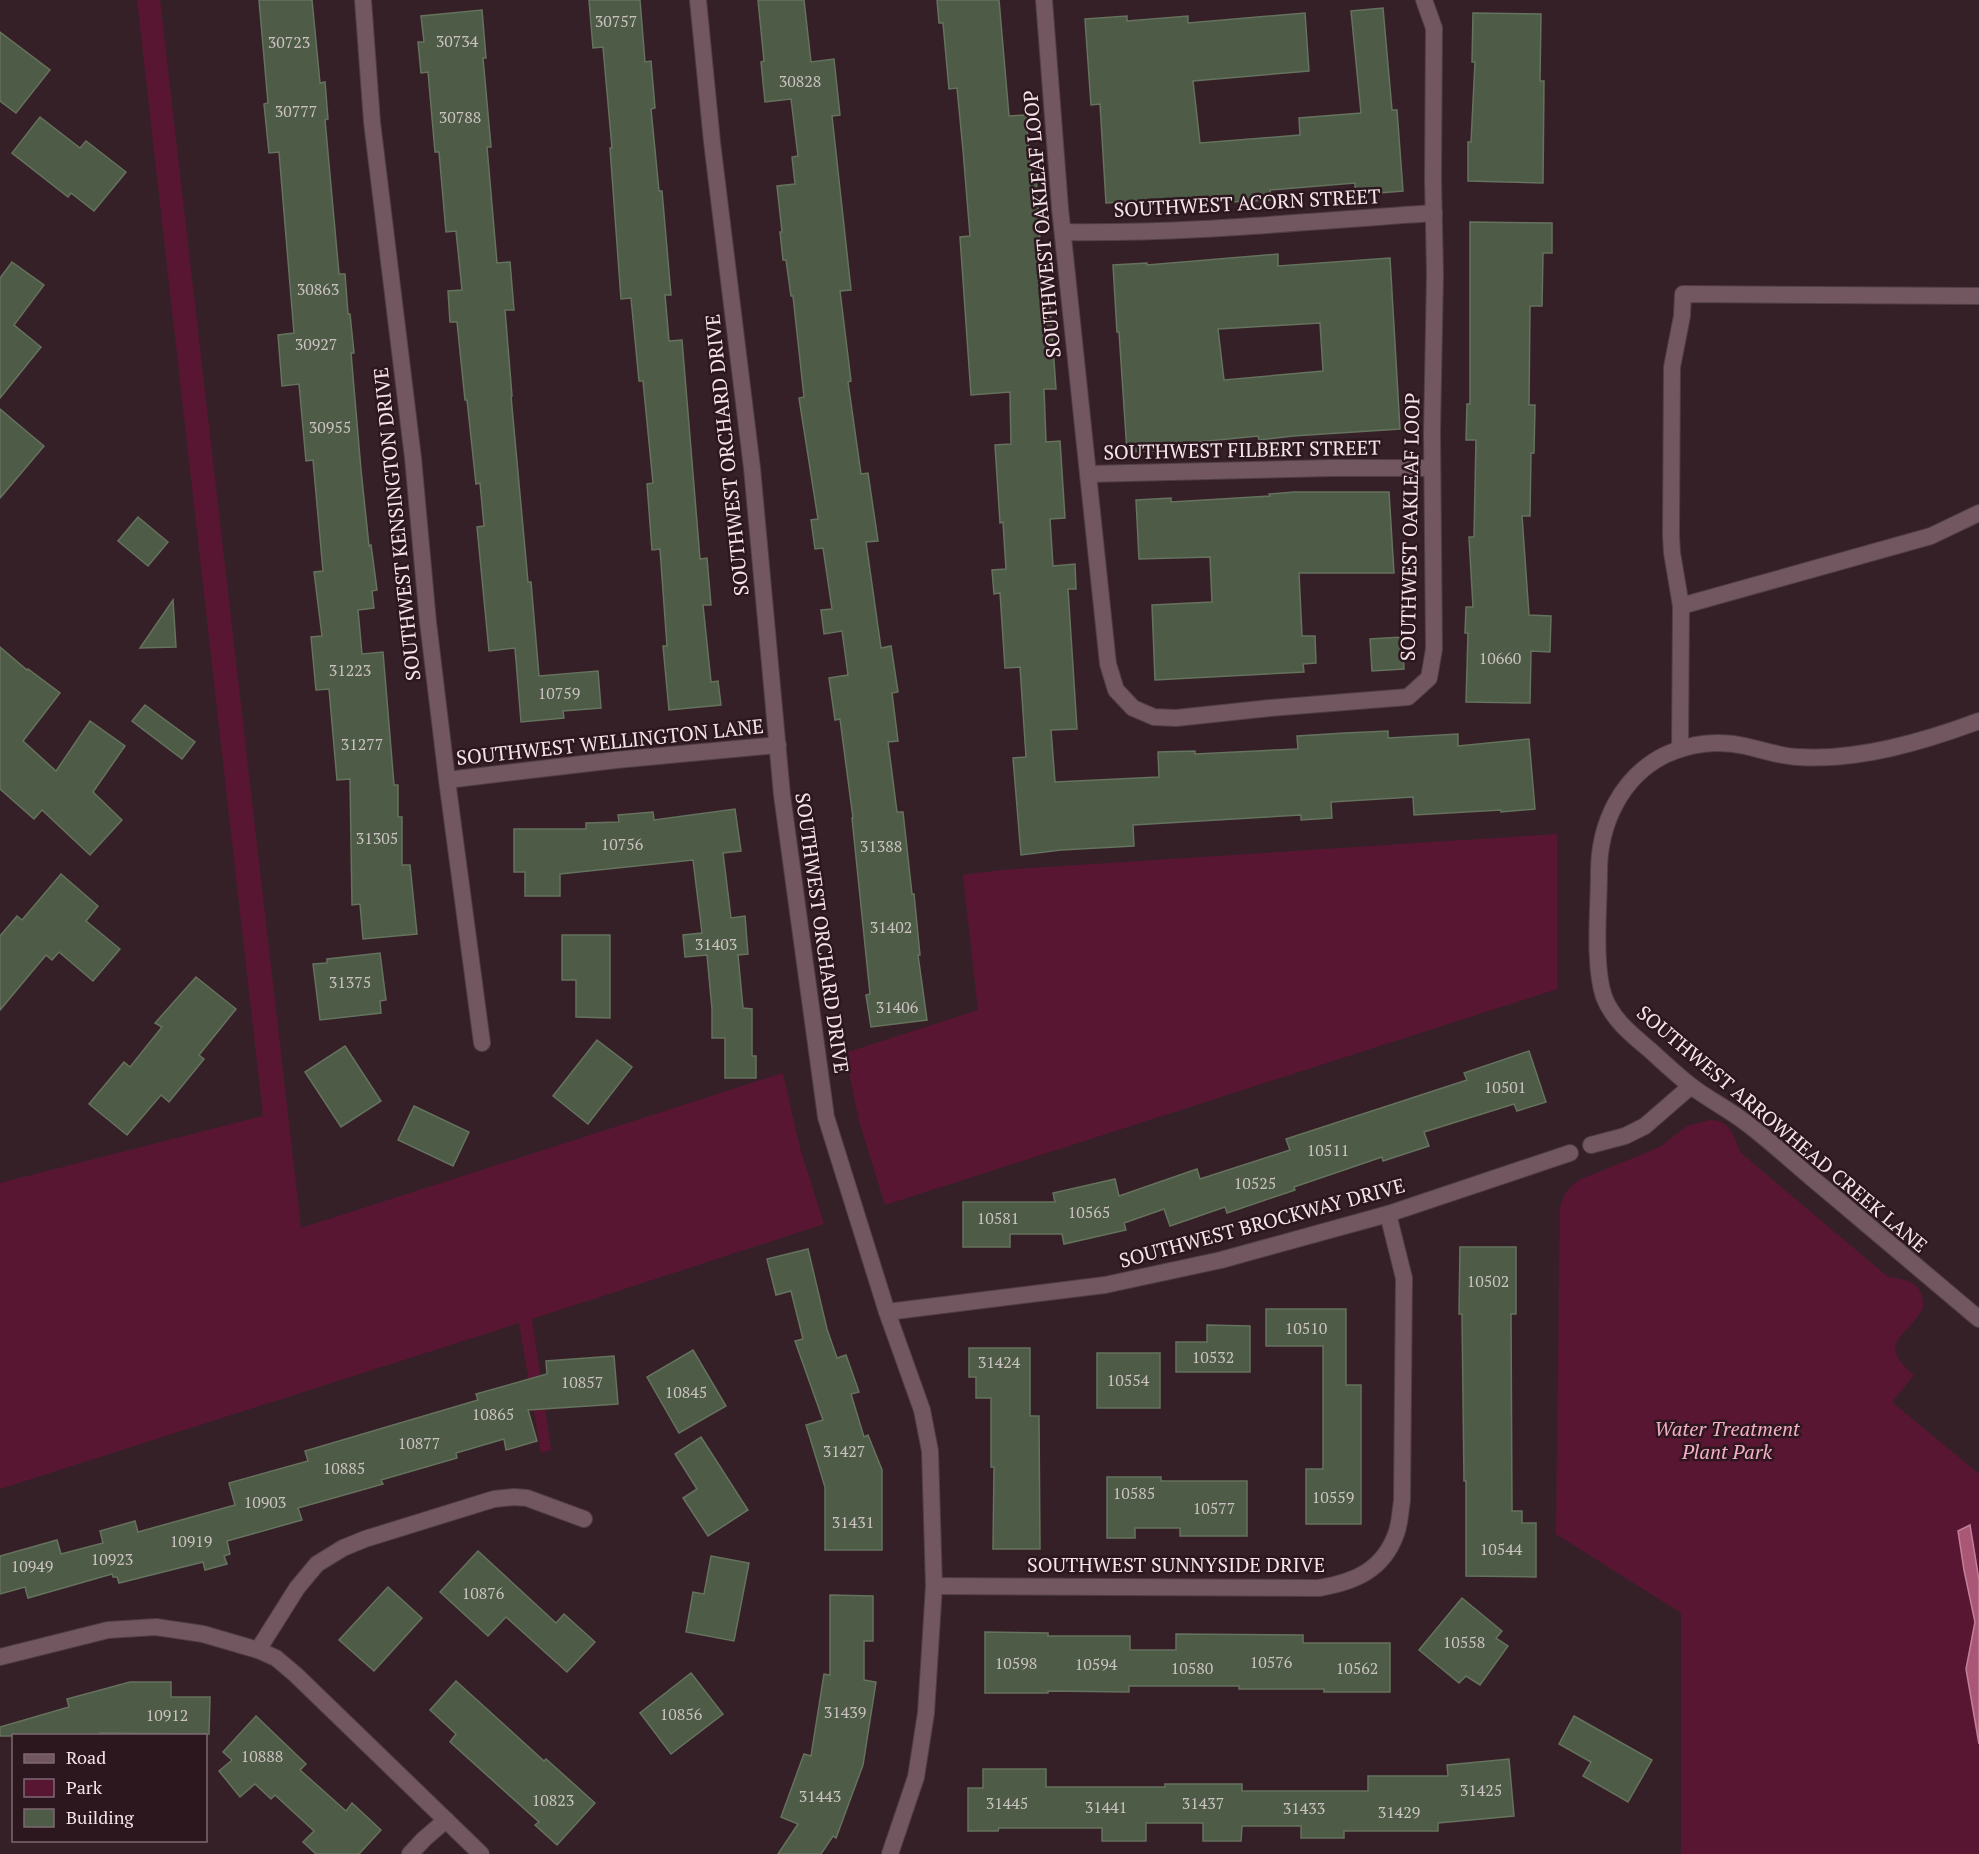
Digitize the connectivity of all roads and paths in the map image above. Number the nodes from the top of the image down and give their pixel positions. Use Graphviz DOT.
graph roads {
  1 [pos="363,0"];
  2 [pos="698,0"];
  3 [pos="1044,0"];
  4 [pos="1424,0"];
  5 [pos="1434,213"];
  6 [pos="1063,232"];
  7 [pos="1979,296"];
  8 [pos="1432,468"];
  9 [pos="1088,474"];
  10 [pos="1979,513"];
  11 [pos="1681,606"];
  12 [pos="1979,721"];
  13 [pos="778,745"];
  14 [pos="1680,749"];
  15 [pos="447,780"];
  16 [pos="482,1043"];
  17 [pos="1691,1086"];
  18 [pos="1591,1145"];
  19 [pos="1570,1153"];
  20 [pos="1388,1214"];
  21 [pos="887,1312"];
  22 [pos="1979,1319"];
  23 [pos="584,1519"];
  24 [pos="934,1586"];
  25 [pos="258,1650"];
  26 [pos="0,1657"];
  27 [pos="446,1820"];
  28 [pos="895,1852"];
  29 [pos="410,1854"];
  30 [pos="481,1854"];
  1 -- 15 [label="street, SOUTHWEST KENSINGTON DRIVE"];
  2 -- 13 [label="street, SOUTHWEST ORCHARD DRIVE"];
  3 -- 6 [label="street, SOUTHWEST OAKLEAF LOOP"];
  4 -- 5 [label="street, SOUTHWEST OAKLEAF LOOP"];
  5 -- 6 [label="street, SOUTHWEST ACORN STREET"];
  5 -- 8 [label="street, SOUTHWEST OAKLEAF LOOP"];
  6 -- 9 [label="street, SOUTHWEST OAKLEAF LOOP"];
  7 -- 11 [label="street"];
  8 -- 9 [label="street, SOUTHWEST FILBERT STREET"];
  8 -- 9 [label="street, SOUTHWEST OAKLEAF LOOP"];
  10 -- 11 [label="street"];
  11 -- 14 [label="street"];
  12 -- 14 [label="street, SOUTHWEST ARROWHEAD CREEK LANE"];
  13 -- 15 [label="street, SOUTHWEST WELLINGTON LANE"];
  13 -- 21 [label="street, SOUTHWEST ORCHARD DRIVE"];
  14 -- 17 [label="street, SOUTHWEST ARROWHEAD CREEK LANE"];
  15 -- 16 [label="street, SOUTHWEST KENSINGTON DRIVE"];
  17 -- 18 [label="street"];
  17 -- 22 [label="street, SOUTHWEST ARROWHEAD CREEK LANE"];
  19 -- 20 [label="street, SOUTHWEST BROCKWAY DRIVE"];
  20 -- 21 [label="street, SOUTHWEST BROCKWAY DRIVE"];
  20 -- 24 [label="street, SOUTHWEST SUNNYSIDE DRIVE"];
  21 -- 24 [label="street, SOUTHWEST ORCHARD DRIVE"];
  23 -- 25 [label="street"];
  24 -- 28 [label="street, SOUTHWEST ORCHARD DRIVE"];
  25 -- 26 [label="street"];
  25 -- 27 [label="street"];
  27 -- 29 [label="street"];
  27 -- 30 [label="street"];
}
